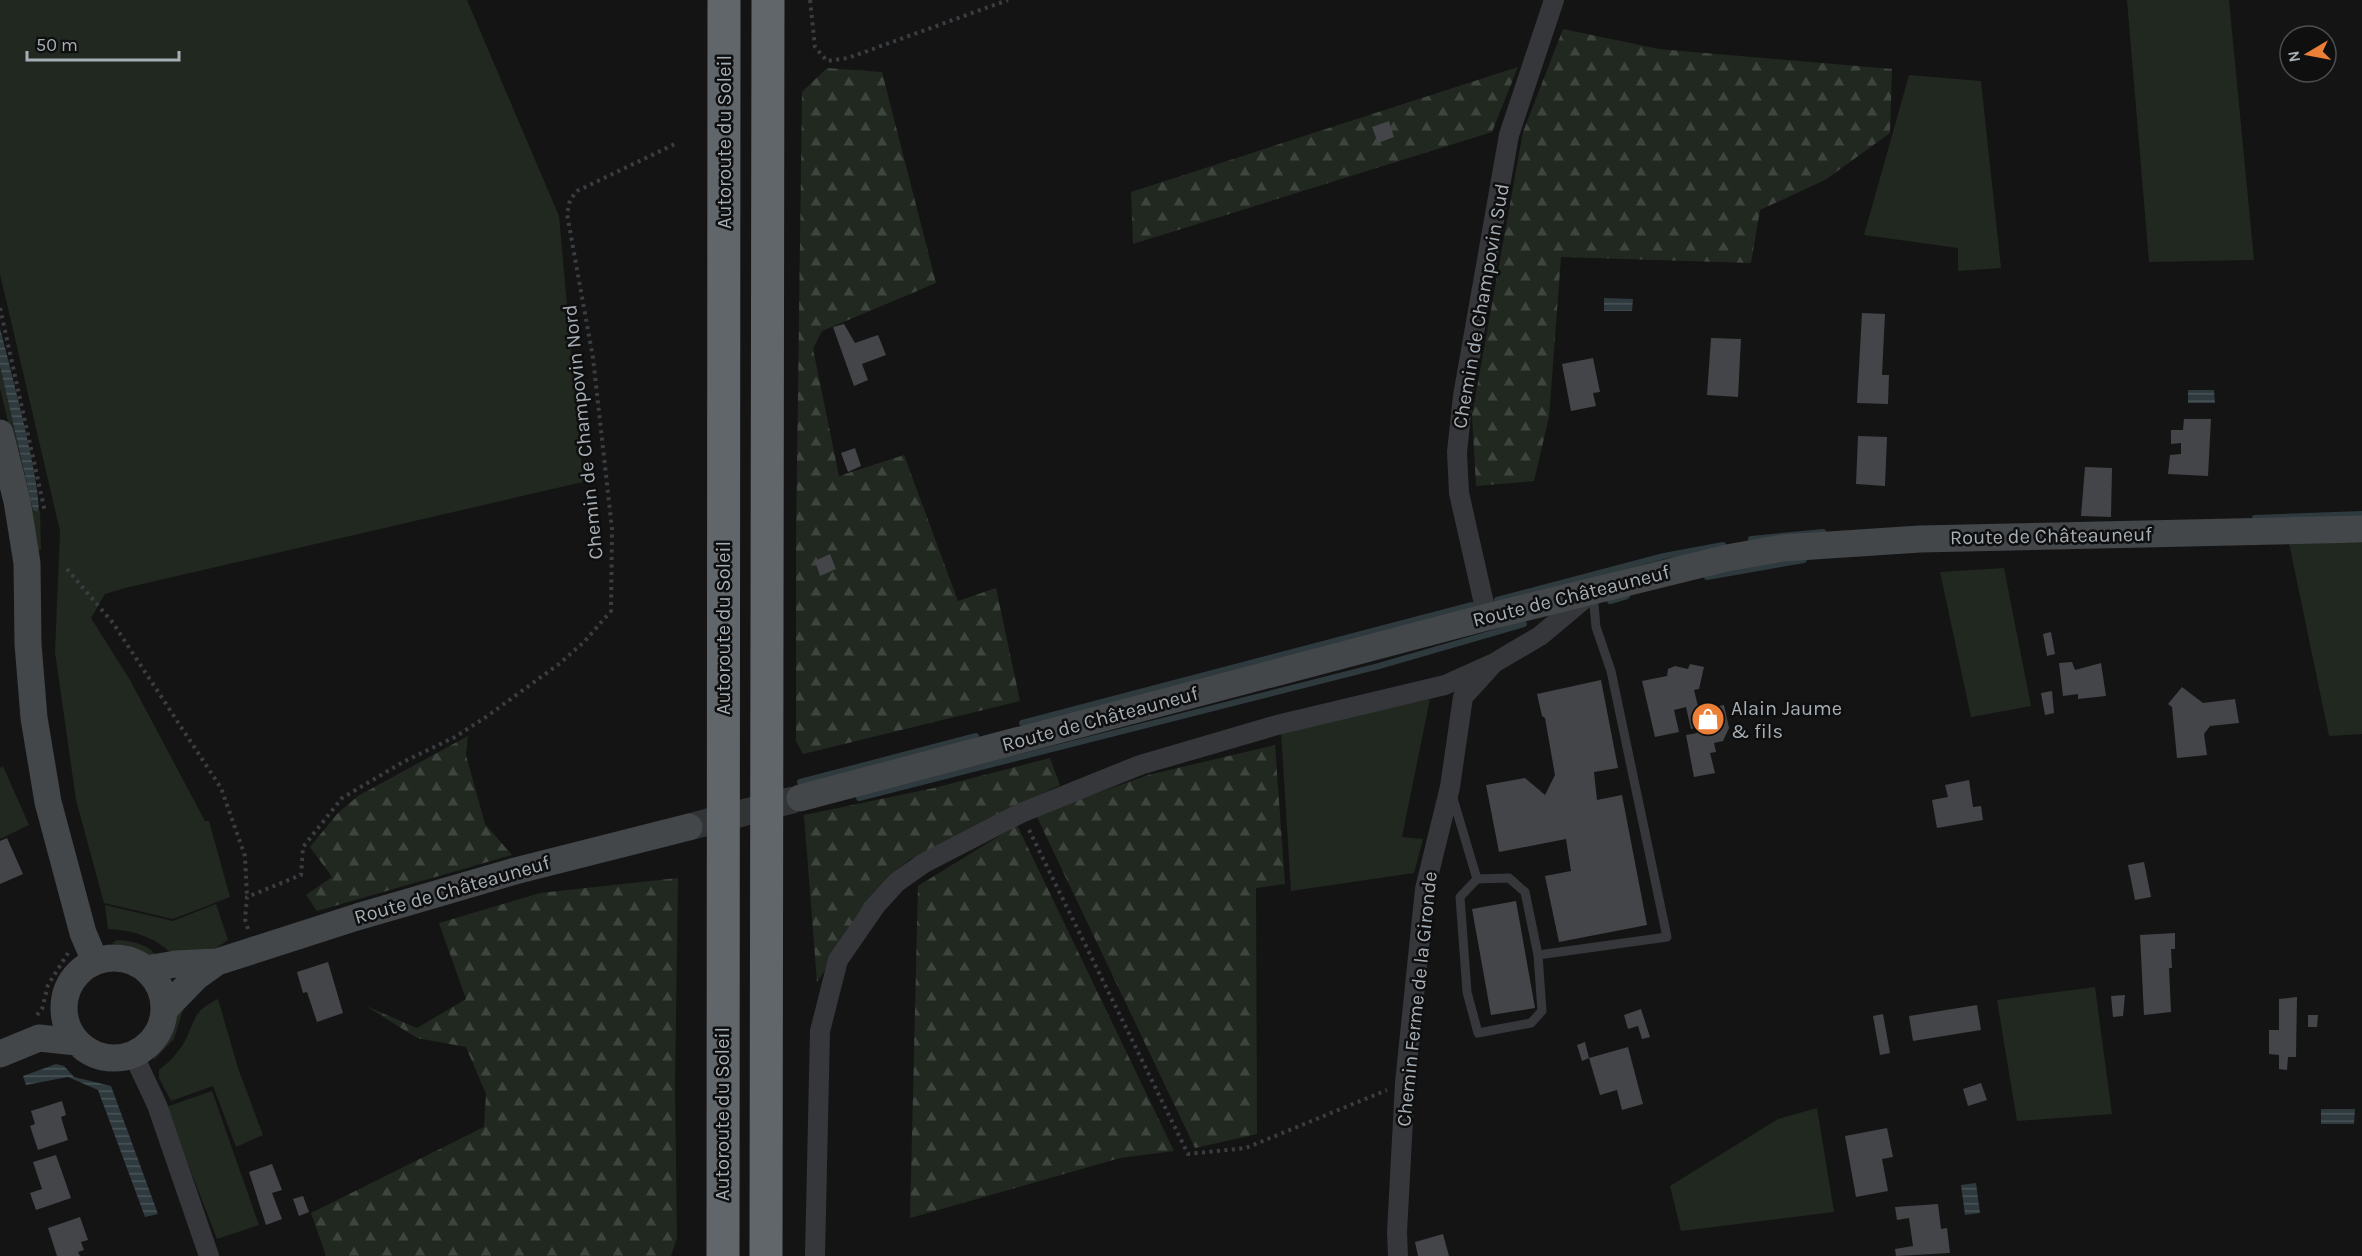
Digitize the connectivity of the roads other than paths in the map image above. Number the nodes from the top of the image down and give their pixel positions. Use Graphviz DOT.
graph roads {
  1 [pos="724,0"];
  2 [pos="768,0"];
  3 [pos="1554,0"];
  4 [pos="0,432"];
  5 [pos="2362,529"];
  6 [pos="1593,592"];
  7 [pos="1487,617"];
  8 [pos="1494,663"];
  9 [pos="1450,787"];
  10 [pos="800,798"];
  11 [pos="688,827"];
  12 [pos="1477,879"];
  13 [pos="1538,955"];
  14 [pos="95,961"];
  15 [pos="217,962"];
  16 [pos="146,969"];
  17 [pos="64,1001"];
  18 [pos="164,1010"];
  19 [pos="39,1038"];
  20 [pos="77,1042"];
  21 [pos="0,1054"];
  22 [pos="133,1054"];
  23 [pos="209,1256"];
  24 [pos="723,1256"];
  25 [pos="766,1256"];
  26 [pos="815,1256"];
  27 [pos="1398,1256"];
  1 -- 24 [label="highway, Autoroute du Soleil"];
  2 -- 25 [label="highway"];
  3 -- 7 [label="street, Chemin de Champovin Sud"];
  4 -- 14 [label="main road"];
  5 -- 6 [label="main road, Route de Châteauneuf"];
  6 -- 7 [label="main road, Route de Châteauneuf"];
  6 -- 8 [label="street, Chemin Ferme de la Gironde"];
  6 -- 13 [label="lane"];
  7 -- 10 [label="main road, Route de Châteauneuf"];
  8 -- 9 [label="street, Chemin Ferme de la Gironde"];
  8 -- 26 [label="street"];
  9 -- 12 [label="lane"];
  9 -- 27 [label="street, Chemin Ferme de la Gironde"];
  11 -- 15 [label="main road, Route de Châteauneuf"];
  12 -- 13 [label="lane"];
  12 -- 13 [label="lane"];
  14 -- 16 [label="main road"];
  14 -- 17 [label="main road"];
  15 -- 16 [label="main road, Route de Châteauneuf"];
  15 -- 18 [label="main road, Route de Châteauneuf"];
  16 -- 18 [label="main road"];
  17 -- 19 [label="main road"];
  17 -- 20 [label="main road"];
  18 -- 22 [label="main road, Route de Châteauneuf"];
  19 -- 20 [label="main road"];
  19 -- 21 [label="main road"];
  20 -- 22 [label="main road"];
  22 -- 23 [label="street"];
}
